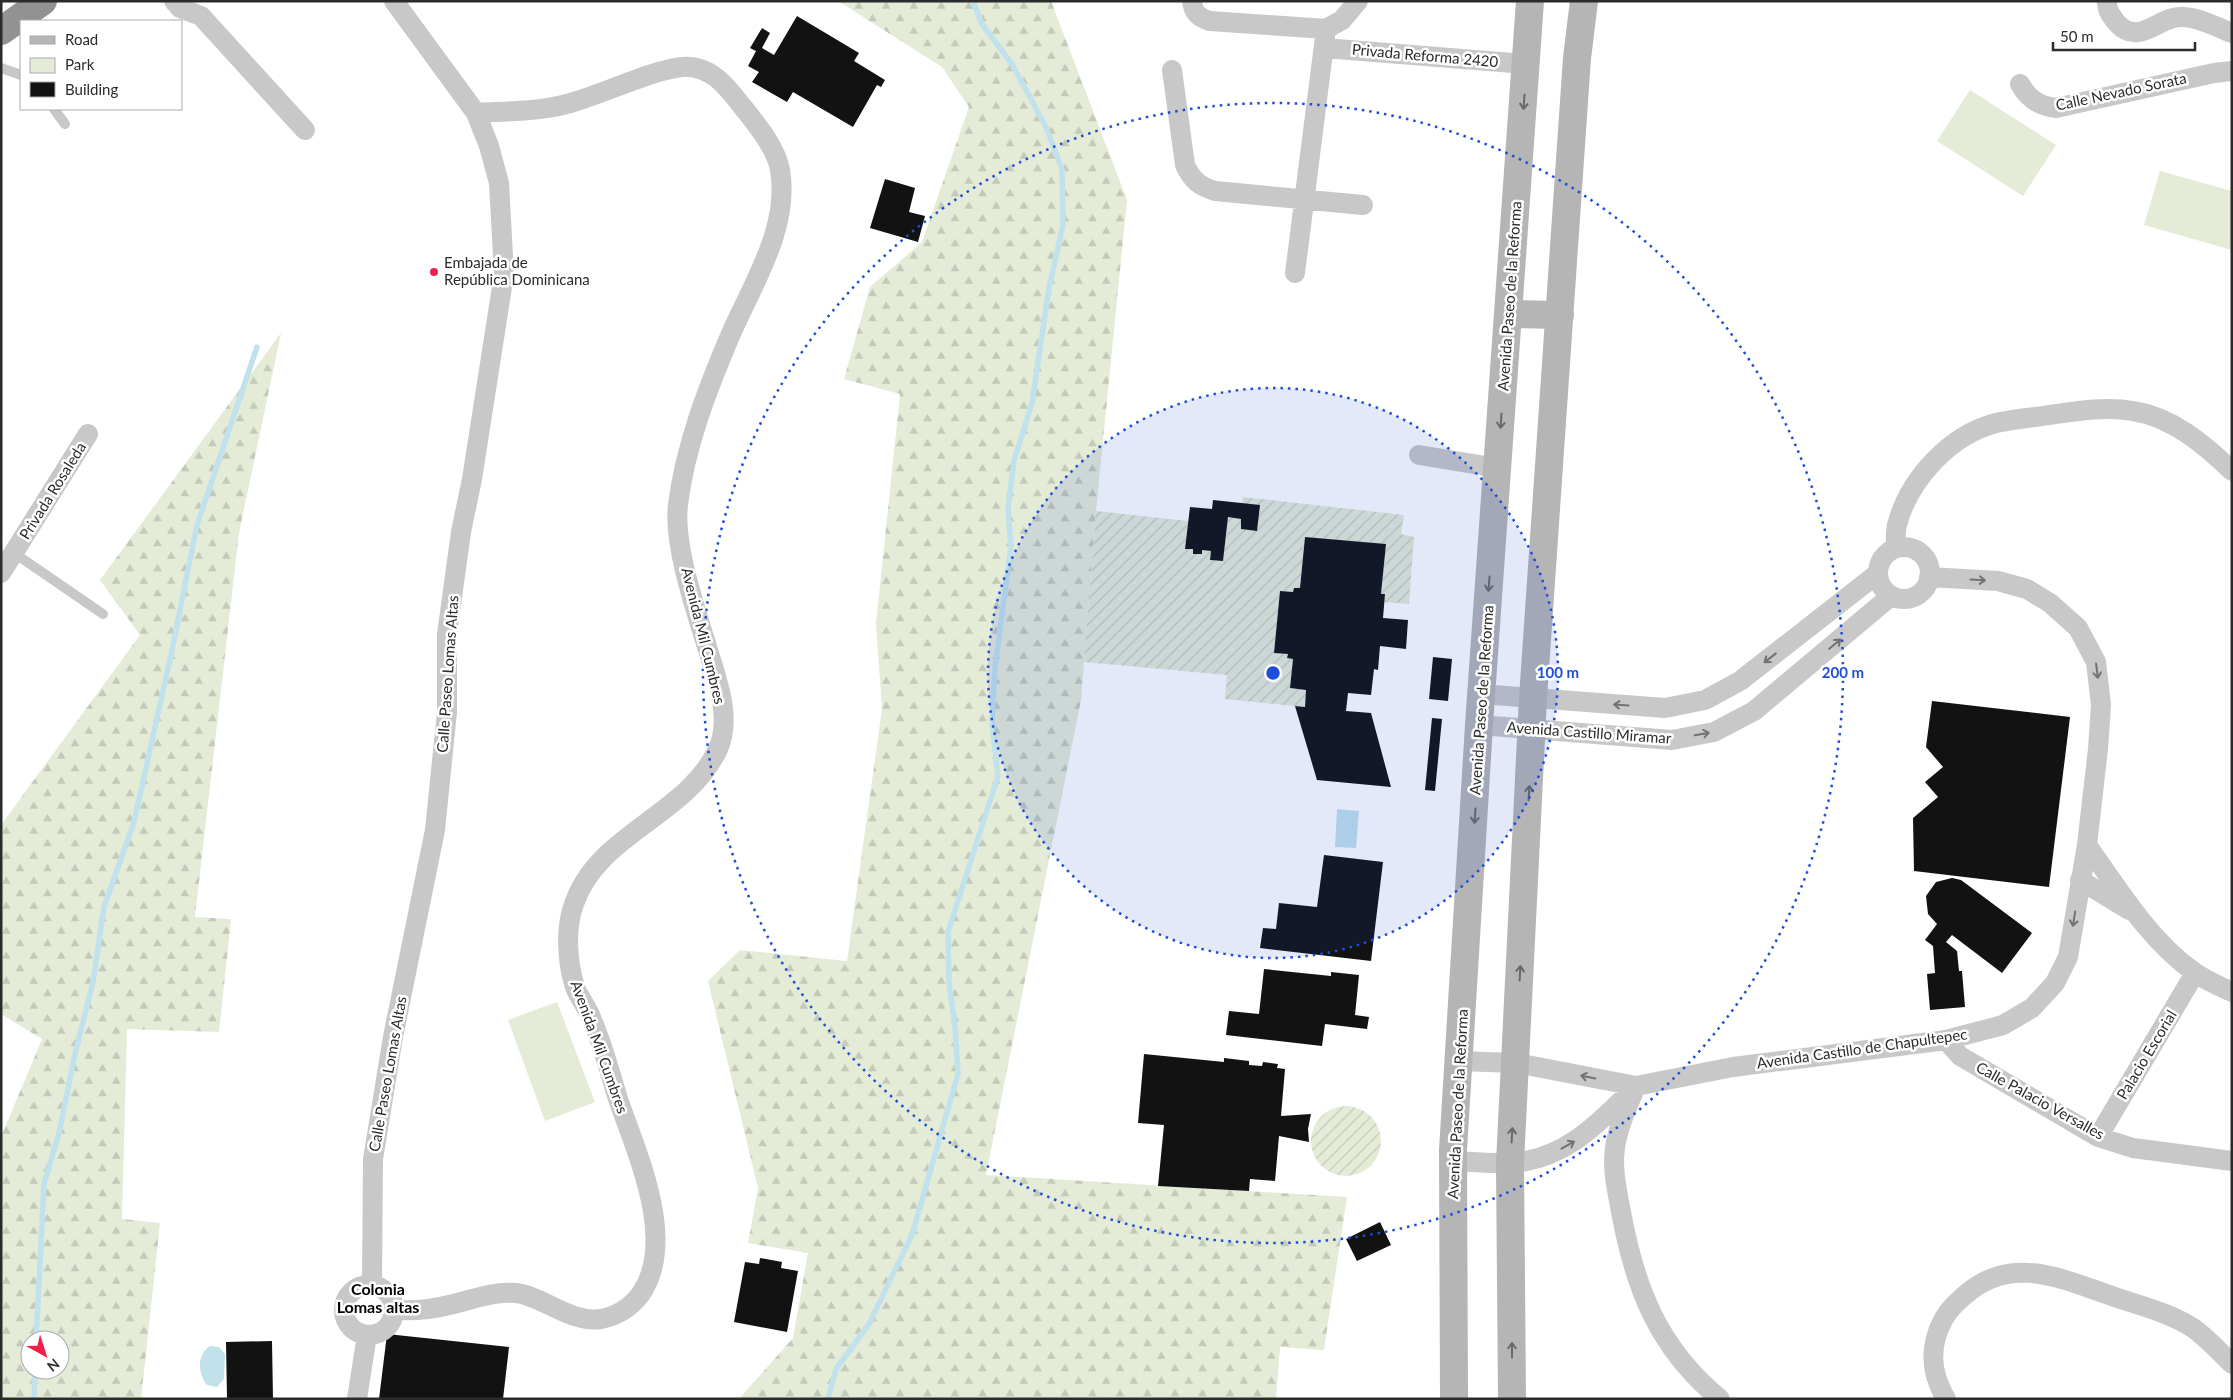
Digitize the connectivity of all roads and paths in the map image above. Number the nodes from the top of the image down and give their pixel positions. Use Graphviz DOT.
graph roads {
  1 [pos="44,1"];
  2 [pos="174,1"];
  3 [pos="394,1"];
  4 [pos="1192,1"];
  5 [pos="1358,1"];
  6 [pos="1530,1"];
  7 [pos="1584,1"];
  8 [pos="2107,1"];
  9 [pos="1,31"];
  10 [pos="2232,33"];
  11 [pos="1325,38"];
  12 [pos="1526,64"];
  13 [pos="1,68"];
  14 [pos="1172,70"];
  15 [pos="2232,71"];
  16 [pos="20,75"];
  17 [pos="2020,84"];
  18 [pos="55,110"];
  19 [pos="476,113"];
  20 [pos="65,124"];
  21 [pos="305,130"];
  22 [pos="1304,200"];
  23 [pos="1363,205"];
  24 [pos="1295,273"];
  25 [pos="1510,314"];
  26 [pos="1560,315"];
  27 [pos="88,434"];
  28 [pos="1419,454"];
  29 [pos="1498,468"];
  30 [pos="2232,471"];
  31 [pos="1896,548"];
  32 [pos="14,553"];
  33 [pos="1,573"];
  34 [pos="1878,574"];
  35 [pos="1930,577"];
  36 [pos="1891,596"];
  37 [pos="103,614"];
  38 [pos="1481,694"];
  39 [pos="1533,698"];
  40 [pos="1479,726"];
  41 [pos="1532,729"];
  42 [pos="2087,845"];
  43 [pos="2080,880"];
  44 [pos="2137,915"];
  45 [pos="2195,973"];
  46 [pos="2232,992"];
  47 [pos="1946,1040"];
  48 [pos="1458,1061"];
  49 [pos="1516,1063"];
  50 [pos="1636,1086"];
  51 [pos="2098,1136"];
  52 [pos="1453,1161"];
  53 [pos="2232,1162"];
  54 [pos="1510,1163"];
  55 [pos="372,1285"];
  56 [pos="394,1310"];
  57 [pos="367,1335"];
  58 [pos="2232,1364"];
  59 [pos="357,1399"];
  60 [pos="1454,1399"];
  61 [pos="1512,1399"];
  62 [pos="1720,1399"];
  63 [pos="1946,1399"];
  1 -- 9 [label="highway"];
  2 -- 21 [label="street"];
  3 -- 19 [label="street, Calle Paseo Lomas Altas"];
  4 -- 11 [label="street, Privada Reforma 2420"];
  5 -- 11 [label="street"];
  6 -- 12 [label="main road, Avenida Paseo de la Reforma"];
  7 -- 26 [label="main road"];
  8 -- 10 [label="street"];
  11 -- 12 [label="street, Privada Reforma 2420"];
  11 -- 22 [label="street"];
  12 -- 25 [label="main road, Avenida Paseo de la Reforma, one-way"];
  13 -- 16 [label="lane"];
  14 -- 22 [label="street"];
  15 -- 17 [label="street, Calle Nevado Sorata"];
  18 -- 20 [label="lane"];
  19 -- 55 [label="street, Calle Paseo Lomas Altas"];
  19 -- 56 [label="street, Avenida Mil Cumbres"];
  22 -- 23 [label="street"];
  22 -- 24 [label="street"];
  25 -- 26 [label="main road"];
  25 -- 29 [label="main road, Avenida Paseo de la Reforma, one-way"];
  26 -- 39 [label="main road"];
  27 -- 32 [label="street, Privada Rosaleda"];
  28 -- 29 [label="street"];
  29 -- 38 [label="main road, Avenida Paseo de la Reforma, one-way"];
  30 -- 31 [label="street"];
  31 -- 34 [label="street"];
  31 -- 35 [label="street"];
  32 -- 33 [label="street, Privada Rosaleda"];
  32 -- 37 [label="lane"];
  34 -- 36 [label="street"];
  34 -- 39 [label="street, Avenida Castillo Miramar, one-way"];
  35 -- 36 [label="street"];
  35 -- 42 [label="street, Avenida Castillo de Chapultepec, one-way"];
  41 -- 36 [label="street, Avenida Castillo Miramar, one-way"];
  38 -- 39 [label="street, Avenida Castillo Miramar"];
  38 -- 40 [label="main road, Avenida Paseo de la Reforma"];
  39 -- 41 [label="main road"];
  40 -- 41 [label="street, Avenida Castillo Miramar"];
  40 -- 48 [label="main road, Avenida Paseo de la Reforma, one-way"];
  49 -- 41 [label="main road, one-way"];
  42 -- 43 [label="street, Avenida Castillo de Chapultepec"];
  42 -- 44 [label="street"];
  43 -- 44 [label="street"];
  43 -- 47 [label="street, Avenida Castillo de Chapultepec, one-way"];
  44 -- 45 [label="street"];
  45 -- 46 [label="street"];
  45 -- 51 [label="street, Palacio Escorial"];
  47 -- 50 [label="street, Avenida Castillo de Chapultepec"];
  47 -- 51 [label="street, Calle Palacio Versalles"];
  48 -- 49 [label="street, Avenida Castillo de Chapultepec"];
  48 -- 52 [label="main road, Avenida Paseo de la Reforma"];
  50 -- 49 [label="street, Avenida Castillo de Chapultepec, one-way"];
  54 -- 49 [label="main road, one-way"];
  54 -- 50 [label="street, one-way"];
  50 -- 62 [label="street"];
  51 -- 53 [label="street, Calle Palacio Versalles"];
  52 -- 54 [label="street"];
  52 -- 60 [label="main road, Avenida Paseo de la Reforma"];
  61 -- 54 [label="main road, one-way"];
  55 -- 56 [label="street"];
  55 -- 57 [label="street"];
  56 -- 57 [label="street"];
  57 -- 59 [label="street"];
  58 -- 63 [label="street"];
}
